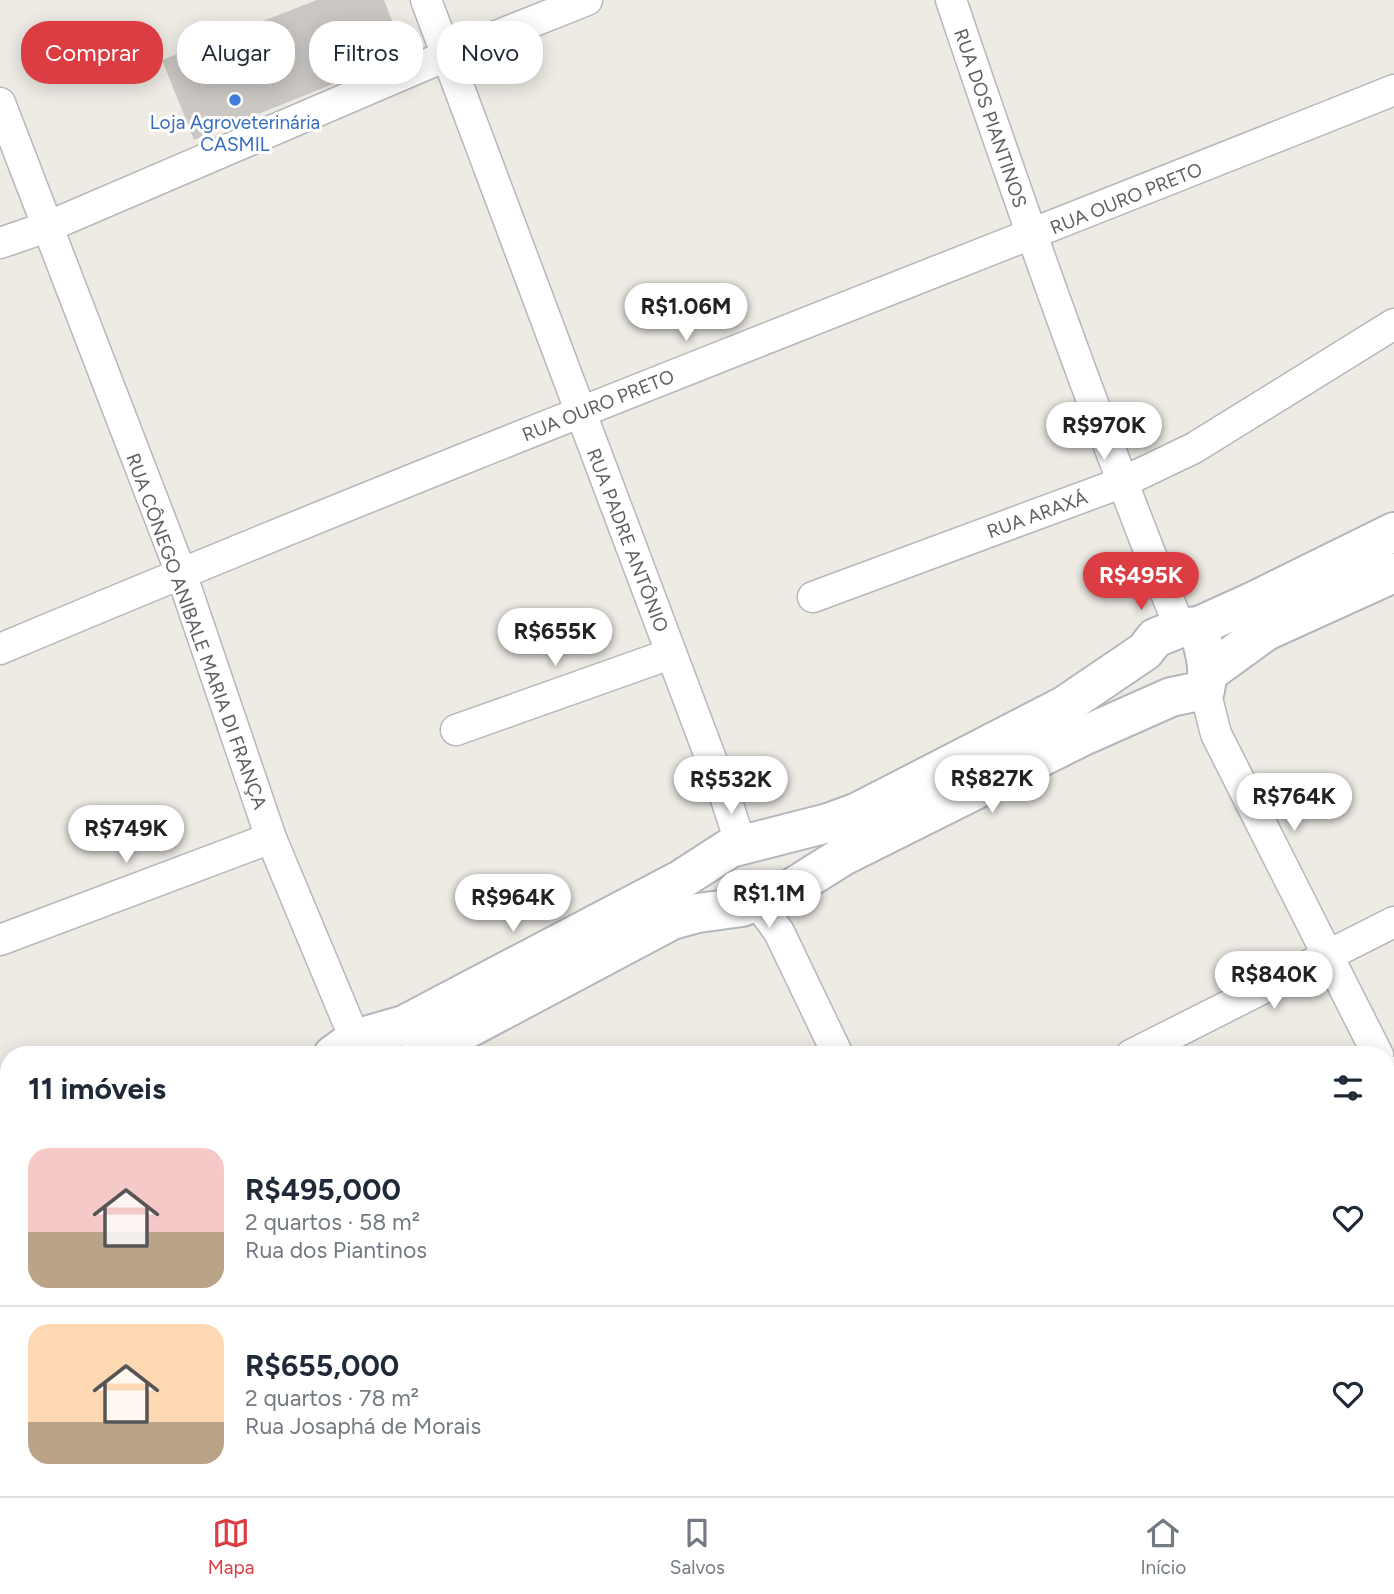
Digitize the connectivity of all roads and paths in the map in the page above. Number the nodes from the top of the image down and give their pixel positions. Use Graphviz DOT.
graph roads {
  1 [pos="426,0"];
  2 [pos="587,0"];
  3 [pos="951,0"];
  4 [pos="534,21"];
  5 [pos="437,31"];
  6 [pos="437,60"];
  7 [pos="456,84"];
  8 [pos="1394,90"];
  9 [pos="0,103"];
  10 [pos="47,227"];
  11 [pos="1031,236"];
  12 [pos="0,243"];
  13 [pos="1394,324"];
  14 [pos="579,412"];
  15 [pos="1121,483"];
  16 [pos="1394,532"];
  17 [pos="181,573"];
  18 [pos="1394,573"];
  19 [pos="813,597"];
  20 [pos="1189,627"];
  21 [pos="0,649"];
  22 [pos="1145,651"];
  23 [pos="670,654"];
  24 [pos="1195,686"];
  25 [pos="456,730"];
  26 [pos="271,838"];
  27 [pos="742,845"];
  28 [pos="760,900"];
  29 [pos="1394,922"];
  30 [pos="0,940"];
  31 [pos="1327,955"];
  32 [pos="344,1046"];
  33 [pos="347,1046"];
  34 [pos="435,1046"];
  35 [pos="834,1046"];
  36 [pos="1149,1046"];
  37 [pos="1373,1046"];
  1 -- 5 [label="street, RUA PADRE ANTÔNIO"];
  2 -- 4 [label="street"];
  3 -- 11 [label="street, RUA DOS PIANTINOS"];
  6 -- 10 [label="street"];
  7 -- 14 [label="street, RUA PADRE ANTÔNIO"];
  8 -- 11 [label="street, RUA OURO PRETO"];
  9 -- 10 [label="street, RUA CÔNEGO ANIBALE MARIA DI FRANÇA"];
  10 -- 12 [label="street"];
  10 -- 17 [label="street, RUA CÔNEGO ANIBALE MARIA DI FRANÇA"];
  11 -- 14 [label="street, RUA OURO PRETO"];
  11 -- 15 [label="street, RUA DOS PIANTINOS"];
  13 -- 15 [label="street, RUA ARAXÁ"];
  14 -- 17 [label="street, RUA OURO PRETO"];
  14 -- 23 [label="street, RUA PADRE ANTÔNIO"];
  15 -- 19 [label="street, RUA ARAXÁ"];
  15 -- 20 [label="street, RUA DOS PIANTINOS"];
  16 -- 20 [label="main road"];
  17 -- 21 [label="street, RUA OURO PRETO"];
  17 -- 26 [label="street, RUA CÔNEGO ANIBALE MARIA DI FRANÇA"];
  18 -- 24 [label="main road"];
  20 -- 22 [label="main road"];
  20 -- 24 [label="main road"];
  22 -- 24 [label="main road"];
  22 -- 27 [label="main road"];
  23 -- 25 [label="street"];
  23 -- 27 [label="street, RUA PADRE ANTÔNIO"];
  24 -- 28 [label="main road"];
  24 -- 31 [label="street"];
  26 -- 30 [label="street"];
  26 -- 32 [label="street, RUA CÔNEGO ANIBALE MARIA DI FRANÇA"];
  27 -- 28 [label="main road"];
  27 -- 28 [label="main road"];
  27 -- 33 [label="main road"];
  28 -- 34 [label="main road"];
  28 -- 35 [label="street"];
  29 -- 31 [label="street"];
  31 -- 36 [label="street"];
  31 -- 37 [label="street"];
}
